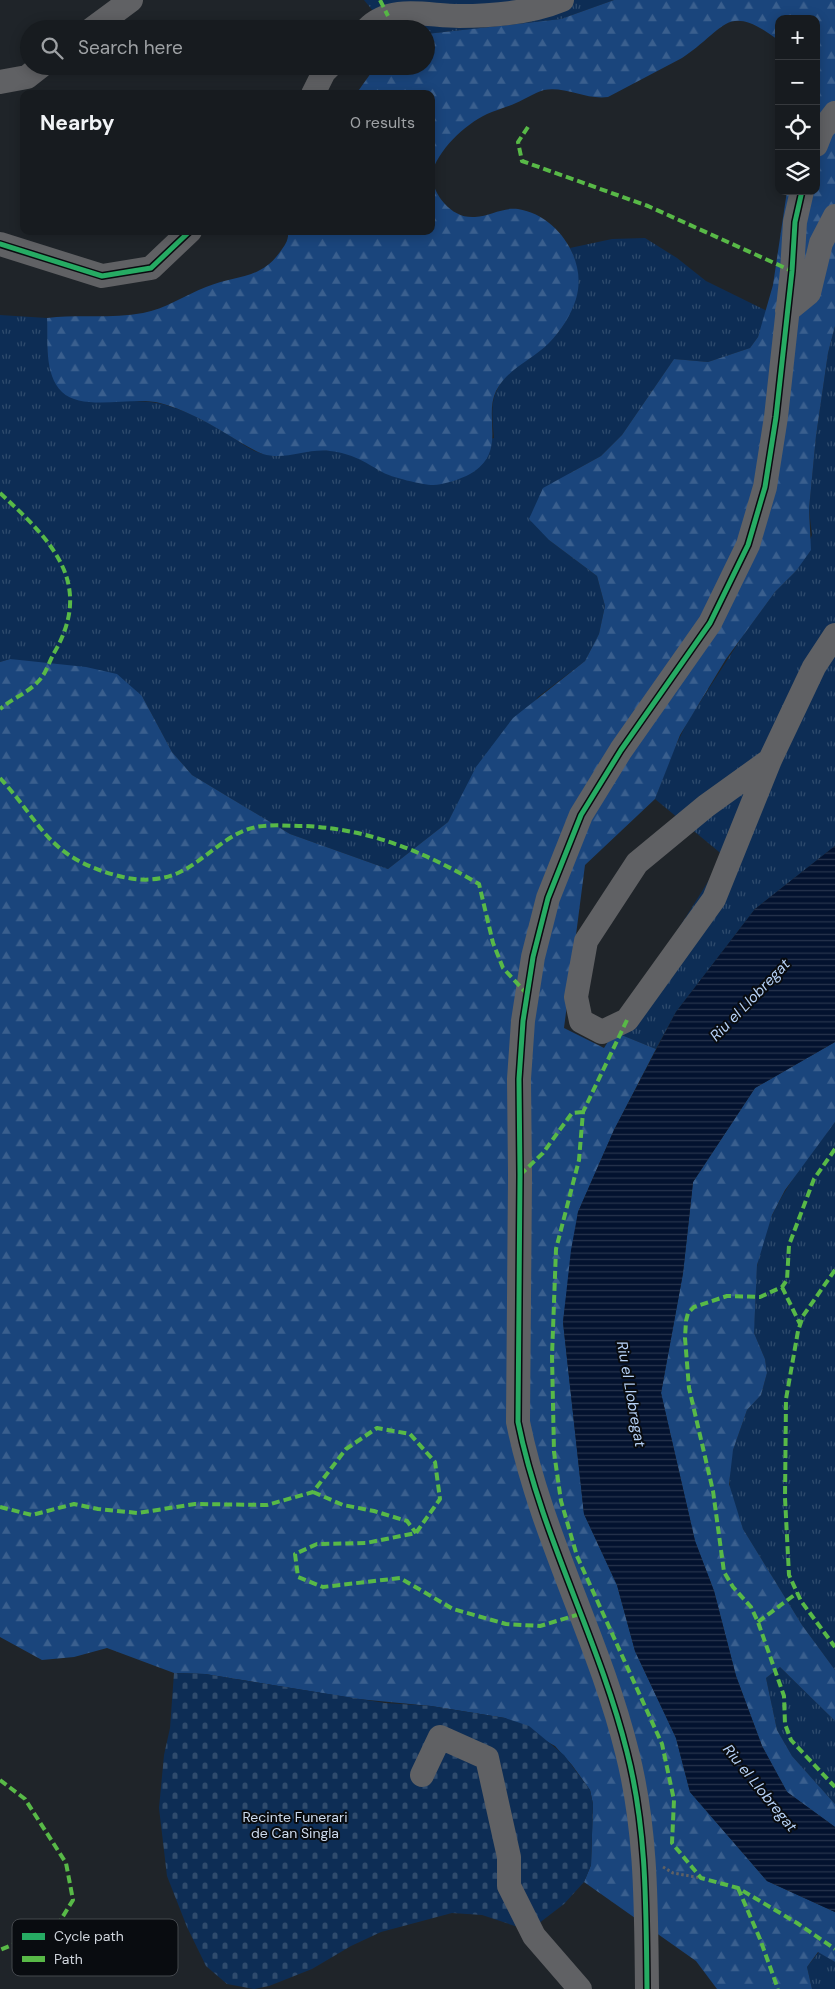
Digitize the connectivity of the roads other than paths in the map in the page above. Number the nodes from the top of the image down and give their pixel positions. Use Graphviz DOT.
graph roads {
  1 [pos="131,0"];
  2 [pos="562,0"];
  3 [pos="104,20"];
  4 [pos="378,20"];
  5 [pos="30,75"];
  6 [pos="325,75"];
  7 [pos="0,82"];
  8 [pos="315,90"];
  9 [pos="835,113"];
  10 [pos="820,135"];
  11 [pos="801,195"];
  12 [pos="835,216"];
  13 [pos="186,235"];
  14 [pos="0,244"];
  15 [pos="787,311"];
  16 [pos="835,635"];
  17 [pos="770,760"];
  18 [pos="422,1776"];
  19 [pos="580,1989"];
  20 [pos="647,1989"];
  1 -- 3 [label="street"];
  2 -- 4 [label="street"];
  5 -- 7 [label="street"];
  6 -- 8 [label="street"];
  9 -- 10 [label="street"];
  11 -- 15 [label="street"];
  12 -- 15 [label="street"];
  13 -- 14 [label="street"];
  15 -- 20 [label="street"];
  16 -- 17 [label="street"];
  17 -- 17 [label="street"];
  18 -- 19 [label="street"];
}
